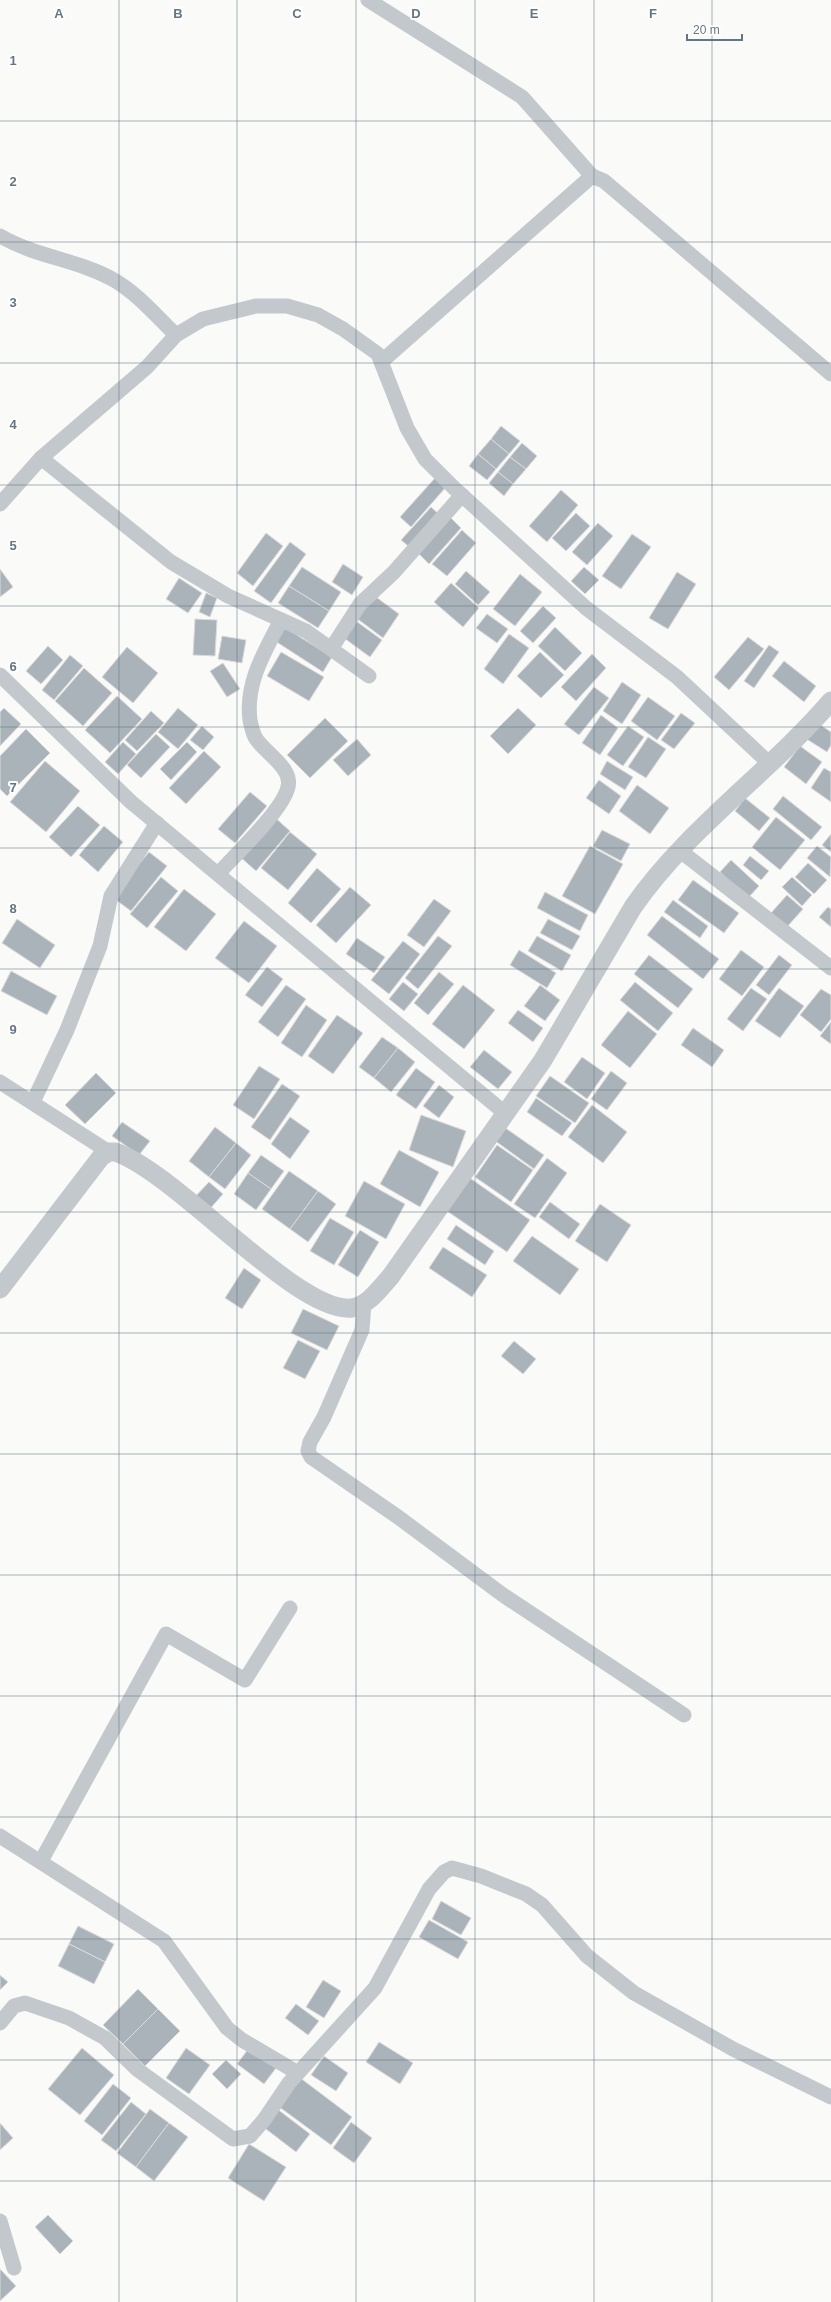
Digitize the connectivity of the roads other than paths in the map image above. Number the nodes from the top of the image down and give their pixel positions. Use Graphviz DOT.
graph roads {
  1 [pos="368,0"];
  2 [pos="592,176"];
  3 [pos="0,236"];
  4 [pos="176,335"];
  5 [pos="381,362"];
  6 [pos="831,374"];
  7 [pos="41,458"];
  8 [pos="462,496"];
  9 [pos="0,504"];
  10 [pos="281,620"];
  11 [pos="331,649"];
  12 [pos="0,675"];
  13 [pos="369,676"];
  14 [pos="831,701"];
  15 [pos="770,764"];
  16 [pos="157,823"];
  17 [pos="679,850"];
  18 [pos="218,874"];
  19 [pos="831,968"];
  20 [pos="0,1082"];
  21 [pos="33,1102"];
  22 [pos="506,1114"];
  23 [pos="109,1152"];
  24 [pos="0,1289"];
  25 [pos="364,1303"];
  26 [pos="290,1608"];
  27 [pos="684,1715"];
  28 [pos="0,1836"];
  29 [pos="41,1861"];
  30 [pos="0,2023"];
  31 [pos="298,2073"];
  32 [pos="831,2097"];
  33 [pos="0,2221"];
  34 [pos="14,2268"];
  1 -- 2 [label="street"];
  2 -- 5 [label="street"];
  2 -- 6 [label="street"];
  3 -- 4 [label="street"];
  4 -- 5 [label="street"];
  4 -- 7 [label="street"];
  5 -- 8 [label="street"];
  7 -- 9 [label="street"];
  7 -- 10 [label="street"];
  8 -- 11 [label="street"];
  8 -- 15 [label="street"];
  10 -- 11 [label="street"];
  10 -- 18 [label="street"];
  11 -- 13 [label="street"];
  12 -- 16 [label="street"];
  14 -- 15 [label="street"];
  15 -- 17 [label="street"];
  16 -- 18 [label="street"];
  16 -- 21 [label="street"];
  17 -- 19 [label="street"];
  17 -- 22 [label="street"];
  18 -- 22 [label="street"];
  20 -- 21 [label="street"];
  21 -- 23 [label="street"];
  22 -- 25 [label="street"];
  23 -- 24 [label="street"];
  23 -- 25 [label="street"];
  25 -- 27 [label="street"];
  26 -- 29 [label="street"];
  28 -- 29 [label="street"];
  29 -- 31 [label="street"];
  30 -- 31 [label="street"];
  31 -- 32 [label="street"];
  33 -- 34 [label="street"];
}
